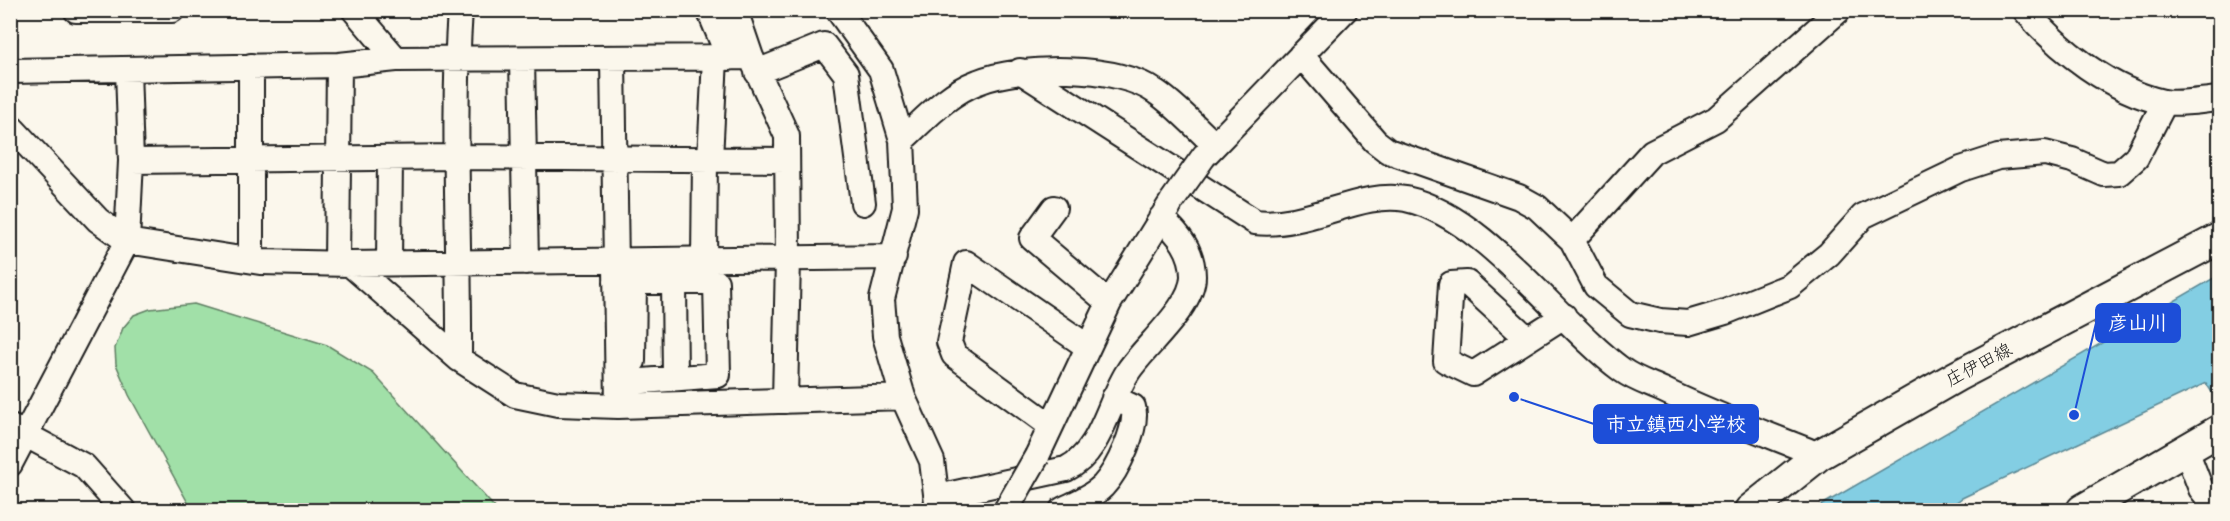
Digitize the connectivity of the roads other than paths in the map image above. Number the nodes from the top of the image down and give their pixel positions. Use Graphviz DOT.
graph roads {
  1 [pos="76,10"];
  2 [pos="172,10"];
  3 [pos="354,10"];
  4 [pos="460,10"];
  5 [pos="709,10"];
  6 [pos="735,10"];
  7 [pos="838,10"];
  8 [pos="1345,10"];
  9 [pos="1839,10"];
  10 [pos="2025,10"];
  11 [pos="1301,55"];
  12 [pos="396,59"];
  13 [pos="522,59"];
  14 [pos="613,59"];
  15 [pos="456,60"];
  16 [pos="738,61"];
  17 [pos="339,65"];
  18 [pos="251,66"];
  19 [pos="128,69"];
  20 [pos="1020,70"];
  21 [pos="10,71"];
  22 [pos="2220,99"];
  23 [pos="2165,102"];
  24 [pos="10,126"];
  25 [pos="902,140"];
  26 [pos="1209,150"];
  27 [pos="458,157"];
  28 [pos="390,158"];
  29 [pos="523,158"];
  30 [pos="339,159"];
  31 [pos="614,159"];
  32 [pos="708,159"];
  33 [pos="787,160"];
  34 [pos="131,161"];
  35 [pos="250,161"];
  36 [pos="862,203"];
  37 [pos="1054,208"];
  38 [pos="1167,209"];
  39 [pos="2220,238"];
  40 [pos="1572,240"];
  41 [pos="127,241"];
  42 [pos="894,257"];
  43 [pos="788,258"];
  44 [pos="251,260"];
  45 [pos="704,260"];
  46 [pos="460,262"];
  47 [pos="526,262"];
  48 [pos="344,263"];
  49 [pos="389,263"];
  50 [pos="622,275"];
  51 [pos="674,282"];
  52 [pos="1109,303"];
  53 [pos="1564,316"];
  54 [pos="1528,339"];
  55 [pos="1088,347"];
  56 [pos="459,359"];
  57 [pos="675,378"];
  58 [pos="623,390"];
  59 [pos="903,397"];
  60 [pos="1114,398"];
  61 [pos="785,401"];
  62 [pos="1051,426"];
  63 [pos="2220,430"];
  64 [pos="17,431"];
  65 [pos="2186,450"];
  66 [pos="1819,455"];
  67 [pos="10,464"];
  68 [pos="938,504"];
  69 [pos="123,510"];
  70 [pos="1006,510"];
  71 [pos="1062,510"];
  72 [pos="1750,510"];
  73 [pos="2082,510"];
  74 [pos="2218,510"];
  1 -- 2 [label="street"];
  3 -- 12 [label="street"];
  4 -- 15 [label="street"];
  5 -- 16 [label="street"];
  6 -- 16 [label="street"];
  7 -- 25 [label="street"];
  8 -- 11 [label="street"];
  9 -- 40 [label="street"];
  10 -- 23 [label="street"];
  11 -- 26 [label="street"];
  11 -- 40 [label="street"];
  12 -- 15 [label="street"];
  12 -- 17 [label="street"];
  13 -- 14 [label="street"];
  13 -- 15 [label="street"];
  13 -- 29 [label="street"];
  14 -- 16 [label="street"];
  14 -- 31 [label="street"];
  15 -- 27 [label="street"];
  16 -- 32 [label="street"];
  16 -- 33 [label="street"];
  16 -- 36 [label="street"];
  17 -- 18 [label="street"];
  17 -- 30 [label="street"];
  18 -- 19 [label="street"];
  18 -- 35 [label="street"];
  19 -- 21 [label="street"];
  19 -- 34 [label="street"];
  20 -- 25 [label="street"];
  20 -- 26 [label="street"];
  20 -- 53 [label="street"];
  22 -- 23 [label="street"];
  23 -- 40 [label="street"];
  24 -- 41 [label="street"];
  25 -- 42 [label="street"];
  26 -- 38 [label="street, bridge"];
  27 -- 28 [label="street"];
  27 -- 29 [label="street"];
  27 -- 46 [label="street"];
  28 -- 30 [label="street"];
  28 -- 49 [label="street"];
  29 -- 31 [label="street"];
  29 -- 47 [label="street"];
  30 -- 35 [label="street"];
  30 -- 48 [label="street"];
  31 -- 32 [label="street"];
  31 -- 50 [label="street"];
  32 -- 33 [label="street"];
  32 -- 45 [label="street"];
  33 -- 43 [label="street"];
  34 -- 35 [label="street"];
  34 -- 41 [label="street"];
  35 -- 44 [label="street"];
  37 -- 52 [label="street"];
  38 -- 52 [label="street"];
  38 -- 60 [label="street"];
  39 -- 66 [label="main road, 庄伊田線"];
  41 -- 44 [label="street"];
  41 -- 64 [label="street"];
  42 -- 43 [label="street"];
  42 -- 59 [label="street"];
  43 -- 45 [label="street"];
  43 -- 61 [label="street"];
  44 -- 48 [label="street"];
  45 -- 50 [label="street"];
  46 -- 47 [label="street"];
  46 -- 49 [label="street"];
  46 -- 56 [label="street"];
  47 -- 50 [label="street"];
  48 -- 49 [label="street"];
  48 -- 56 [label="street"];
  50 -- 51 [label="street"];
  50 -- 58 [label="street"];
  51 -- 57 [label="street"];
  51 -- 57 [label="street"];
  52 -- 55 [label="street"];
  53 -- 54 [label="street"];
  53 -- 66 [label="street"];
  55 -- 62 [label="street"];
  55 -- 62 [label="street"];
  56 -- 58 [label="street"];
  57 -- 58 [label="street"];
  58 -- 61 [label="street"];
  59 -- 61 [label="street"];
  59 -- 68 [label="street"];
  60 -- 68 [label="street"];
  60 -- 71 [label="street"];
  62 -- 70 [label="street, bridge"];
  63 -- 65 [label="main road"];
  64 -- 67 [label="street"];
  64 -- 69 [label="street"];
  65 -- 73 [label="main road"];
  65 -- 74 [label="street"];
  66 -- 72 [label="main road, 庄伊田線"];
}
